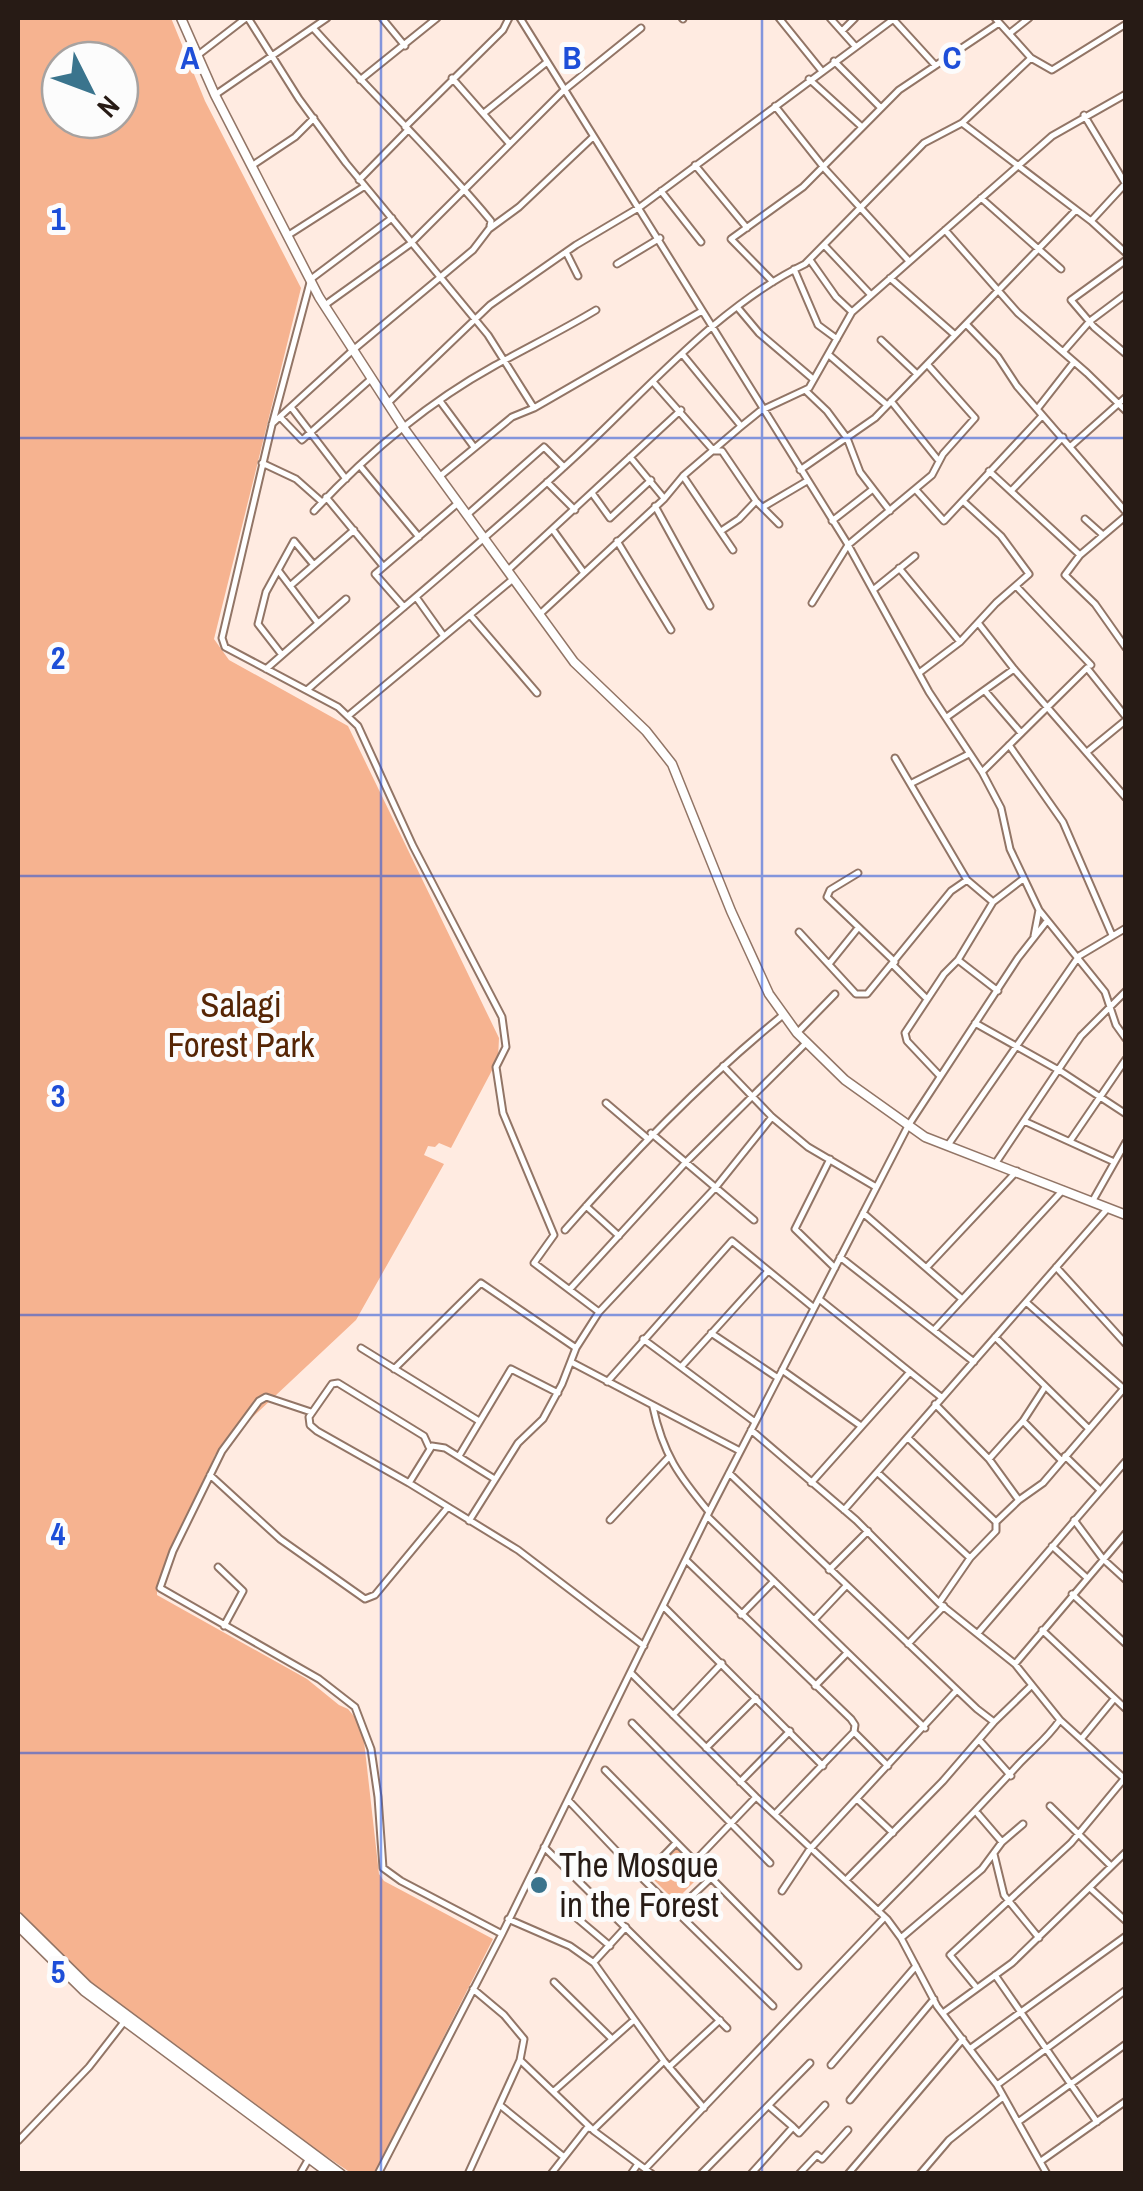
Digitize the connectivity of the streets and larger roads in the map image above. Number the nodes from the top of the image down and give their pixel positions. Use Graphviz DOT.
graph roads {
  1 [pos="181,18"];
  2 [pos="247,18"];
  3 [pos="327,18"];
  4 [pos="382,18"];
  5 [pos="437,18"];
  6 [pos="510,18"];
  7 [pos="522,18"];
  8 [pos="779,18"];
  9 [pos="830,18"];
  10 [pos="854,18"];
  11 [pos="894,18"];
  12 [pos="1029,18"];
  13 [pos="997,20"];
  14 [pos="1126,24"];
  15 [pos="641,28"];
  16 [pos="314,29"];
  17 [pos="842,31"];
  18 [pos="1010,33"];
  19 [pos="405,46"];
  20 [pos="855,46"];
  21 [pos="198,55"];
  22 [pos="270,55"];
  23 [pos="1032,58"];
  24 [pos="834,61"];
  25 [pos="547,62"];
  26 [pos="935,65"];
  27 [pos="821,70"];
  28 [pos="452,78"];
  29 [pos="809,79"];
  30 [pos="360,80"];
  31 [pos="563,91"];
  32 [pos="214,94"];
  33 [pos="1126,94"];
  34 [pos="774,106"];
  35 [pos="880,107"];
  36 [pos="484,113"];
  37 [pos="1084,116"];
  38 [pos="314,118"];
  39 [pos="962,124"];
  40 [pos="862,127"];
  41 [pos="406,129"];
  42 [pos="592,137"];
  43 [pos="509,143"];
  44 [pos="695,165"];
  45 [pos="252,166"];
  46 [pos="1018,166"];
  47 [pos="824,167"];
  48 [pos="359,180"];
  49 [pos="1125,183"];
  50 [pos="364,186"];
  51 [pos="465,190"];
  52 [pos="660,191"];
  53 [pos="981,198"];
  54 [pos="859,206"];
  55 [pos="640,207"];
  56 [pos="1076,210"];
  57 [pos="392,218"];
  58 [pos="1091,221"];
  59 [pos="747,228"];
  60 [pos="489,229"];
  61 [pos="945,230"];
  62 [pos="287,236"];
  63 [pos="660,238"];
  64 [pos="701,242"];
  65 [pos="410,244"];
  66 [pos="824,245"];
  67 [pos="1037,250"];
  68 [pos="566,252"];
  69 [pos="1126,256"];
  70 [pos="810,259"];
  71 [pos="909,261"];
  72 [pos="617,264"];
  73 [pos="794,269"];
  74 [pos="1060,269"];
  75 [pos="578,276"];
  76 [pos="890,278"];
  77 [pos="311,279"];
  78 [pos="439,280"];
  79 [pos="773,282"];
  80 [pos="998,291"];
  81 [pos="1126,294"];
  82 [pos="871,295"];
  83 [pos="324,305"];
  84 [pos="738,308"];
  85 [pos="596,310"];
  86 [pos="703,310"];
  87 [pos="852,312"];
  88 [pos="474,320"];
  89 [pos="1090,321"];
  90 [pos="966,324"];
  91 [pos="713,328"];
  92 [pos="955,335"];
  93 [pos="837,338"];
  94 [pos="881,340"];
  95 [pos="353,350"];
  96 [pos="1063,352"];
  97 [pos="828,354"];
  98 [pos="1126,354"];
  99 [pos="683,355"];
  100 [pos="506,360"];
  101 [pos="1074,362"];
  102 [pos="927,364"];
  103 [pos="917,374"];
  104 [pos="372,378"];
  105 [pos="814,380"];
  106 [pos="654,383"];
  107 [pos="805,390"];
  108 [pos="1122,400"];
  109 [pos="440,401"];
  110 [pos="388,403"];
  111 [pos="889,403"];
  112 [pos="291,407"];
  113 [pos="534,408"];
  114 [pos="1038,408"];
  115 [pos="681,410"];
  116 [pos="764,410"];
  117 [pos="1126,411"];
  118 [pos="1042,416"];
  119 [pos="280,417"];
  120 [pos="272,425"];
  121 [pos="742,426"];
  122 [pos="402,427"];
  123 [pos="312,432"];
  124 [pos="1062,437"];
  125 [pos="847,438"];
  126 [pos="1072,446"];
  127 [pos="475,447"];
  128 [pos="714,451"];
  129 [pos="630,457"];
  130 [pos="940,461"];
  131 [pos="262,463"];
  132 [pos="360,466"];
  133 [pos="564,467"];
  134 [pos="800,470"];
  135 [pos="989,470"];
  136 [pos="683,476"];
  137 [pos="439,477"];
  138 [pos="346,479"];
  139 [pos="651,480"];
  140 [pos="807,481"];
  141 [pos="547,482"];
  142 [pos="872,489"];
  143 [pos="916,490"];
  144 [pos="1011,490"];
  145 [pos="592,493"];
  146 [pos="664,499"];
  147 [pos="324,500"];
  148 [pos="962,501"];
  149 [pos="756,502"];
  150 [pos="458,503"];
  151 [pos="655,506"];
  152 [pos="762,508"];
  153 [pos="575,510"];
  154 [pos="314,511"];
  155 [pos="890,511"];
  156 [pos="1126,514"];
  157 [pos="466,515"];
  158 [pos="1085,519"];
  159 [pos="832,520"];
  160 [pos="779,524"];
  161 [pos="354,530"];
  162 [pos="553,530"];
  163 [pos="721,530"];
  164 [pos="1103,534"];
  165 [pos="418,537"];
  166 [pos="484,540"];
  167 [pos="617,541"];
  168 [pos="848,545"];
  169 [pos="734,550"];
  170 [pos="1080,555"];
  171 [pos="915,556"];
  172 [pos="314,565"];
  173 [pos="382,566"];
  174 [pos="899,568"];
  175 [pos="277,569"];
  176 [pos="584,573"];
  177 [pos="510,575"];
  178 [pos="290,586"];
  179 [pos="1016,586"];
  180 [pos="872,590"];
  181 [pos="416,598"];
  182 [pos="346,599"];
  183 [pos="812,603"];
  184 [pos="710,606"];
  185 [pos="404,607"];
  186 [pos="470,614"];
  187 [pos="539,615"];
  188 [pos="318,623"];
  189 [pos="980,624"];
  190 [pos="671,630"];
  191 [pos="444,636"];
  192 [pos="960,642"];
  193 [pos="1126,648"];
  194 [pos="282,655"];
  195 [pos="1091,665"];
  196 [pos="266,669"];
  197 [pos="1014,669"];
  198 [pos="919,673"];
  199 [pos="307,690"];
  200 [pos="985,691"];
  201 [pos="537,693"];
  202 [pos="1048,708"];
  203 [pos="348,716"];
  204 [pos="947,717"];
  205 [pos="1126,719"];
  206 [pos="1022,733"];
  207 [pos="1009,745"];
  208 [pos="1087,752"];
  209 [pos="968,754"];
  210 [pos="895,758"];
  211 [pos="982,772"];
  212 [pos="912,783"];
  213 [pos="1126,798"];
  214 [pos="858,873"];
  215 [pos="1023,879"];
  216 [pos="967,880"];
  217 [pos="993,902"];
  218 [pos="1038,910"];
  219 [pos="1046,921"];
  220 [pos="858,928"];
  221 [pos="1126,928"];
  222 [pos="799,932"];
  223 [pos="1112,936"];
  224 [pos="1034,937"];
  225 [pos="1079,956"];
  226 [pos="958,960"];
  227 [pos="894,963"];
  228 [pos="829,964"];
  229 [pos="998,991"];
  230 [pos="1126,991"];
  231 [pos="835,994"];
  232 [pos="927,999"];
  233 [pos="1110,1008"];
  234 [pos="784,1015"];
  235 [pos="976,1023"];
  236 [pos="797,1033"];
  237 [pos="1126,1039"];
  238 [pos="805,1044"];
  239 [pos="1018,1046"];
  240 [pos="1126,1059"];
  241 [pos="722,1065"];
  242 [pos="1057,1069"];
  243 [pos="939,1075"];
  244 [pos="752,1095"];
  245 [pos="1100,1098"];
  246 [pos="606,1103"];
  247 [pos="1126,1114"];
  248 [pos="772,1117"];
  249 [pos="1024,1121"];
  250 [pos="908,1126"];
  251 [pos="649,1136"];
  252 [pos="1070,1141"];
  253 [pos="1126,1142"];
  254 [pos="946,1147"];
  255 [pos="830,1159"];
  256 [pos="1112,1161"];
  257 [pos="686,1162"];
  258 [pos="996,1164"];
  259 [pos="1017,1171"];
  260 [pos="716,1187"];
  261 [pos="876,1187"];
  262 [pos="1063,1190"];
  263 [pos="1092,1202"];
  264 [pos="586,1206"];
  265 [pos="1108,1208"];
  266 [pos="863,1213"];
  267 [pos="1126,1215"];
  268 [pos="754,1220"];
  269 [pos="564,1230"];
  270 [pos="619,1236"];
  271 [pos="840,1257"];
  272 [pos="928,1267"];
  273 [pos="1056,1267"];
  274 [pos="835,1268"];
  275 [pos="768,1271"];
  276 [pos="570,1290"];
  277 [pos="962,1298"];
  278 [pos="818,1299"];
  279 [pos="1026,1302"];
  280 [pos="814,1308"];
  281 [pos="599,1312"];
  282 [pos="934,1330"];
  283 [pos="711,1333"];
  284 [pos="995,1338"];
  285 [pos="643,1339"];
  286 [pos="1126,1344"];
  287 [pos="360,1348"];
  288 [pos="576,1348"];
  289 [pos="571,1362"];
  290 [pos="974,1362"];
  291 [pos="680,1367"];
  292 [pos="394,1368"];
  293 [pos="782,1370"];
  294 [pos="910,1372"];
  295 [pos="778,1378"];
  296 [pos="607,1382"];
  297 [pos="1045,1387"];
  298 [pos="1124,1387"];
  299 [pos="558,1393"];
  300 [pos="941,1397"];
  301 [pos="935,1404"];
  302 [pos="653,1407"];
  303 [pos="311,1412"];
  304 [pos="479,1421"];
  305 [pos="755,1422"];
  306 [pos="1023,1422"];
  307 [pos="862,1426"];
  308 [pos="1088,1428"];
  309 [pos="751,1430"];
  310 [pos="907,1438"];
  311 [pos="429,1447"];
  312 [pos="740,1451"];
  313 [pos="458,1456"];
  314 [pos="668,1458"];
  315 [pos="990,1458"];
  316 [pos="1063,1458"];
  317 [pos="1126,1462"];
  318 [pos="729,1473"];
  319 [pos="878,1473"];
  320 [pos="210,1475"];
  321 [pos="494,1478"];
  322 [pos="409,1483"];
  323 [pos="811,1483"];
  324 [pos="1100,1490"];
  325 [pos="1019,1500"];
  326 [pos="448,1508"];
  327 [pos="844,1510"];
  328 [pos="708,1514"];
  329 [pos="610,1520"];
  330 [pos="1074,1520"];
  331 [pos="470,1521"];
  332 [pos="996,1522"];
  333 [pos="868,1531"];
  334 [pos="1126,1533"];
  335 [pos="1052,1546"];
  336 [pos="970,1558"];
  337 [pos="686,1559"];
  338 [pos="1103,1559"];
  339 [pos="218,1567"];
  340 [pos="828,1570"];
  341 [pos="1086,1578"];
  342 [pos="1126,1580"];
  343 [pos="774,1581"];
  344 [pos="846,1586"];
  345 [pos="1072,1594"];
  346 [pos="941,1605"];
  347 [pos="663,1606"];
  348 [pos="741,1614"];
  349 [pos="814,1620"];
  350 [pos="224,1626"];
  351 [pos="1042,1630"];
  352 [pos="978,1633"];
  353 [pos="908,1644"];
  354 [pos="1126,1644"];
  355 [pos="644,1646"];
  356 [pos="847,1653"];
  357 [pos="722,1664"];
  358 [pos="1014,1664"];
  359 [pos="630,1673"];
  360 [pos="815,1686"];
  361 [pos="1030,1687"];
  362 [pos="956,1690"];
  363 [pos="756,1698"];
  364 [pos="1114,1699"];
  365 [pos="1126,1709"];
  366 [pos="672,1715"];
  367 [pos="1060,1720"];
  368 [pos="994,1722"];
  369 [pos="632,1723"];
  370 [pos="924,1728"];
  371 [pos="790,1731"];
  372 [pos="854,1732"];
  373 [pos="1082,1738"];
  374 [pos="980,1741"];
  375 [pos="706,1748"];
  376 [pos="823,1766"];
  377 [pos="888,1766"];
  378 [pos="605,1770"];
  379 [pos="1011,1776"];
  380 [pos="1125,1780"];
  381 [pos="740,1782"];
  382 [pos="756,1797"];
  383 [pos="568,1800"];
  384 [pos="857,1800"];
  385 [pos="1050,1806"];
  386 [pos="977,1813"];
  387 [pos="774,1814"];
  388 [pos="729,1824"];
  389 [pos="1024,1824"];
  390 [pos="892,1832"];
  391 [pos="1078,1832"];
  392 [pos="1002,1842"];
  393 [pos="676,1843"];
  394 [pos="544,1847"];
  395 [pos="810,1849"];
  396 [pos="1126,1852"];
  397 [pos="994,1853"];
  398 [pos="694,1862"];
  399 [pos="770,1862"];
  400 [pos="1112,1866"];
  401 [pos="642,1878"];
  402 [pos="711,1878"];
  403 [pos="845,1880"];
  404 [pos="1091,1889"];
  405 [pos="782,1891"];
  406 [pos="1010,1903"];
  407 [pos="676,1911"];
  408 [pos="878,1911"];
  409 [pos="572,1914"];
  410 [pos="18,1918"];
  411 [pos="884,1918"];
  412 [pos="508,1919"];
  413 [pos="1126,1921"];
  414 [pos="18,1926"];
  415 [pos="626,1927"];
  416 [pos="502,1934"];
  417 [pos="1126,1936"];
  418 [pos="901,1938"];
  419 [pos="1039,1938"];
  420 [pos="610,1946"];
  421 [pos="594,1963"];
  422 [pos="798,1966"];
  423 [pos="916,1966"];
  424 [pos="995,1975"];
  425 [pos="554,1982"];
  426 [pos="473,1988"];
  427 [pos="977,1988"];
  428 [pos="1126,1990"];
  429 [pos="934,2000"];
  430 [pos="773,2006"];
  431 [pos="1022,2011"];
  432 [pos="943,2014"];
  433 [pos="634,2020"];
  434 [pos="720,2020"];
  435 [pos="124,2022"];
  436 [pos="728,2028"];
  437 [pos="612,2038"];
  438 [pos="963,2038"];
  439 [pos="1126,2044"];
  440 [pos="971,2048"];
  441 [pos="1046,2049"];
  442 [pos="520,2060"];
  443 [pos="810,2063"];
  444 [pos="666,2064"];
  445 [pos="830,2065"];
  446 [pos="997,2085"];
  447 [pos="1070,2085"];
  448 [pos="553,2092"];
  449 [pos="1003,2097"];
  450 [pos="850,2100"];
  451 [pos="1126,2101"];
  452 [pos="500,2105"];
  453 [pos="768,2105"];
  454 [pos="824,2105"];
  455 [pos="704,2108"];
  456 [pos="1018,2122"];
  457 [pos="1097,2122"];
  458 [pos="793,2127"];
  459 [pos="591,2128"];
  460 [pos="848,2130"];
  461 [pos="18,2142"];
  462 [pos="564,2157"];
  463 [pos="308,2160"];
  464 [pos="1041,2161"];
  465 [pos="638,2164"];
  466 [pos="645,2169"];
  467 [pos="300,2174"];
  468 [pos="330,2174"];
  469 [pos="341,2174"];
  470 [pos="378,2174"];
  471 [pos="468,2174"];
  472 [pos="551,2174"];
  473 [pos="631,2174"];
  474 [pos="652,2174"];
  475 [pos="701,2174"];
  476 [pos="751,2174"];
  477 [pos="799,2174"];
  478 [pos="848,2174"];
  479 [pos="920,2174"];
  480 [pos="1048,2174"];
  1 -- 21 [label="street"];
  2 -- 21 [label="street"];
  2 -- 22 [label="street"];
  3 -- 16 [label="street"];
  4 -- 19 [label="street"];
  5 -- 19 [label="street"];
  6 -- 28 [label="street"];
  7 -- 25 [label="street"];
  8 -- 27 [label="street"];
  9 -- 17 [label="street"];
  10 -- 17 [label="street"];
  11 -- 20 [label="street"];
  11 -- 26 [label="street"];
  12 -- 18 [label="street"];
  13 -- 18 [label="street"];
  13 -- 26 [label="street"];
  14 -- 23 [label="street"];
  15 -- 31 [label="street"];
  16 -- 22 [label="street"];
  16 -- 30 [label="street"];
  17 -- 20 [label="street"];
  18 -- 23 [label="street"];
  19 -- 30 [label="street"];
  20 -- 24 [label="street"];
  21 -- 32 [label="street"];
  22 -- 32 [label="street"];
  22 -- 38 [label="street"];
  23 -- 39 [label="street"];
  24 -- 27 [label="street"];
  24 -- 35 [label="street"];
  25 -- 31 [label="street"];
  25 -- 36 [label="street"];
  26 -- 35 [label="street"];
  27 -- 29 [label="street"];
  28 -- 36 [label="street"];
  28 -- 41 [label="street"];
  29 -- 34 [label="street"];
  29 -- 40 [label="street"];
  30 -- 41 [label="street"];
  31 -- 42 [label="street"];
  31 -- 43 [label="street"];
  32 -- 45 [label="street"];
  33 -- 37 [label="street"];
  34 -- 44 [label="street"];
  34 -- 47 [label="street"];
  35 -- 40 [label="street"];
  36 -- 43 [label="street"];
  37 -- 46 [label="street"];
  37 -- 49 [label="street"];
  38 -- 45 [label="street"];
  38 -- 48 [label="street"];
  39 -- 46 [label="street"];
  39 -- 54 [label="street"];
  40 -- 47 [label="street"];
  41 -- 48 [label="street"];
  41 -- 51 [label="street"];
  42 -- 55 [label="street"];
  42 -- 60 [label="street"];
  43 -- 51 [label="street"];
  44 -- 52 [label="street"];
  44 -- 59 [label="street"];
  45 -- 62 [label="street"];
  46 -- 53 [label="street"];
  46 -- 56 [label="street"];
  47 -- 54 [label="street"];
  47 -- 59 [label="street"];
  48 -- 50 [label="street"];
  49 -- 58 [label="street"];
  50 -- 57 [label="street"];
  50 -- 62 [label="street"];
  51 -- 60 [label="street"];
  51 -- 65 [label="street"];
  52 -- 55 [label="street"];
  52 -- 64 [label="street"];
  53 -- 61 [label="street"];
  53 -- 67 [label="street"];
  54 -- 66 [label="street"];
  54 -- 71 [label="street"];
  55 -- 63 [label="street"];
  55 -- 68 [label="street"];
  56 -- 58 [label="street"];
  56 -- 67 [label="street"];
  57 -- 65 [label="street"];
  57 -- 77 [label="street"];
  58 -- 69 [label="street"];
  59 -- 79 [label="street"];
  60 -- 78 [label="street"];
  61 -- 71 [label="street"];
  61 -- 80 [label="street"];
  62 -- 77 [label="street"];
  63 -- 72 [label="street"];
  63 -- 86 [label="street"];
  65 -- 78 [label="street"];
  65 -- 83 [label="street"];
  66 -- 70 [label="street"];
  66 -- 82 [label="street"];
  67 -- 74 [label="street"];
  67 -- 80 [label="street"];
  68 -- 75 [label="street"];
  68 -- 88 [label="street"];
  69 -- 89 [label="street"];
  70 -- 73 [label="street"];
  70 -- 87 [label="street"];
  71 -- 76 [label="street"];
  73 -- 79 [label="street"];
  73 -- 93 [label="street"];
  76 -- 82 [label="street"];
  76 -- 92 [label="street"];
  77 -- 83 [label="street"];
  77 -- 120 [label="street"];
  78 -- 88 [label="street"];
  78 -- 95 [label="street"];
  79 -- 84 [label="street"];
  80 -- 90 [label="street"];
  80 -- 96 [label="street"];
  81 -- 89 [label="street"];
  82 -- 87 [label="street"];
  83 -- 95 [label="street"];
  84 -- 91 [label="street"];
  84 -- 105 [label="street"];
  85 -- 100 [label="street"];
  86 -- 91 [label="street"];
  86 -- 113 [label="street"];
  87 -- 93 [label="street"];
  88 -- 100 [label="street"];
  88 -- 110 [label="street"];
  89 -- 96 [label="street"];
  89 -- 98 [label="street"];
  90 -- 92 [label="street"];
  90 -- 114 [label="street"];
  91 -- 99 [label="street"];
  91 -- 116 [label="street"];
  92 -- 102 [label="street"];
  93 -- 97 [label="street"];
  94 -- 103 [label="street"];
  95 -- 104 [label="street"];
  95 -- 112 [label="street"];
  96 -- 101 [label="street"];
  97 -- 105 [label="street"];
  97 -- 111 [label="street"];
  99 -- 106 [label="street"];
  99 -- 121 [label="street"];
  100 -- 109 [label="street"];
  100 -- 113 [label="street"];
  101 -- 108 [label="street"];
  101 -- 114 [label="street"];
  102 -- 103 [label="street"];
  102 -- 130 [label="street"];
  103 -- 111 [label="street"];
  104 -- 110 [label="street"];
  104 -- 123 [label="street"];
  105 -- 107 [label="street"];
  106 -- 115 [label="street"];
  106 -- 133 [label="street"];
  107 -- 116 [label="street"];
  107 -- 125 [label="street"];
  108 -- 117 [label="street"];
  108 -- 126 [label="street"];
  109 -- 122 [label="street"];
  109 -- 127 [label="street"];
  110 -- 122 [label="street"];
  111 -- 125 [label="street"];
  111 -- 130 [label="street"];
  112 -- 119 [label="street"];
  112 -- 123 [label="street"];
  113 -- 127 [label="street"];
  114 -- 118 [label="street"];
  115 -- 128 [label="street"];
  115 -- 129 [label="street"];
  116 -- 121 [label="street"];
  116 -- 134 [label="street"];
  118 -- 124 [label="street"];
  118 -- 135 [label="street"];
  119 -- 120 [label="street"];
  119 -- 123 [label="street"];
  120 -- 131 [label="street"];
  121 -- 128 [label="street"];
  122 -- 132 [label="street"];
  122 -- 137 [label="street"];
  123 -- 138 [label="street"];
  124 -- 126 [label="street"];
  124 -- 144 [label="street"];
  125 -- 134 [label="street"];
  125 -- 142 [label="street"];
  126 -- 156 [label="street"];
  127 -- 137 [label="street"];
  128 -- 136 [label="street"];
  128 -- 149 [label="street"];
  129 -- 139 [label="street"];
  129 -- 145 [label="street"];
  130 -- 143 [label="street"];
  131 -- 147 [label="street"];
  131 -- 196 [label="street"];
  132 -- 138 [label="street"];
  132 -- 165 [label="street"];
  133 -- 141 [label="street"];
  133 -- 157 [label="street"];
  134 -- 140 [label="street"];
  135 -- 144 [label="street"];
  135 -- 148 [label="street"];
  136 -- 146 [label="street"];
  136 -- 163 [label="street"];
  137 -- 150 [label="street"];
  138 -- 147 [label="street"];
  139 -- 145 [label="street"];
  139 -- 146 [label="street"];
  140 -- 152 [label="street"];
  140 -- 159 [label="street"];
  141 -- 153 [label="street"];
  141 -- 166 [label="street"];
  142 -- 155 [label="street"];
  142 -- 159 [label="street"];
  143 -- 148 [label="street"];
  143 -- 155 [label="street"];
  144 -- 170 [label="street"];
  145 -- 153 [label="street"];
  146 -- 151 [label="street"];
  147 -- 154 [label="street"];
  147 -- 161 [label="street"];
  148 -- 179 [label="street"];
  149 -- 152 [label="street"];
  149 -- 163 [label="street"];
  150 -- 157 [label="street"];
  150 -- 165 [label="street"];
  151 -- 167 [label="street"];
  151 -- 184 [label="street"];
  152 -- 160 [label="street"];
  153 -- 162 [label="street"];
  155 -- 168 [label="street"];
  156 -- 164 [label="street"];
  157 -- 166 [label="street"];
  158 -- 164 [label="street"];
  159 -- 168 [label="street"];
  161 -- 172 [label="street"];
  161 -- 173 [label="street"];
  162 -- 176 [label="street"];
  162 -- 177 [label="street"];
  163 -- 169 [label="street"];
  164 -- 170 [label="street"];
  165 -- 173 [label="street"];
  166 -- 177 [label="street"];
  166 -- 181 [label="street"];
  167 -- 176 [label="street"];
  167 -- 190 [label="street"];
  168 -- 180 [label="street"];
  168 -- 183 [label="street"];
  170 -- 193 [label="street"];
  171 -- 174 [label="street"];
  172 -- 175 [label="street"];
  172 -- 178 [label="street"];
  173 -- 185 [label="street"];
  174 -- 180 [label="street"];
  174 -- 192 [label="street"];
  175 -- 178 [label="street"];
  175 -- 194 [label="street"];
  176 -- 187 [label="street"];
  177 -- 186 [label="street"];
  177 -- 187 [label="street"];
  178 -- 188 [label="street"];
  179 -- 189 [label="street"];
  179 -- 195 [label="street"];
  180 -- 198 [label="street"];
  181 -- 185 [label="street"];
  181 -- 191 [label="street"];
  182 -- 188 [label="street"];
  185 -- 199 [label="street"];
  186 -- 191 [label="street"];
  186 -- 201 [label="street"];
  187 -- 234 [label="street"];
  188 -- 194 [label="street"];
  189 -- 192 [label="street"];
  189 -- 197 [label="street"];
  191 -- 203 [label="street"];
  192 -- 198 [label="street"];
  194 -- 196 [label="street"];
  196 -- 199 [label="street"];
  197 -- 200 [label="street"];
  197 -- 202 [label="street"];
  198 -- 204 [label="street"];
  199 -- 203 [label="street"];
  200 -- 204 [label="street"];
  200 -- 206 [label="street"];
  202 -- 205 [label="street"];
  202 -- 206 [label="street"];
  202 -- 208 [label="street"];
  203 -- 276 [label="street"];
  204 -- 209 [label="street"];
  205 -- 208 [label="street"];
  206 -- 207 [label="street"];
  207 -- 211 [label="street"];
  207 -- 223 [label="street"];
  208 -- 213 [label="street"];
  209 -- 211 [label="street"];
  209 -- 212 [label="street"];
  210 -- 212 [label="street"];
  211 -- 215 [label="street"];
  212 -- 216 [label="street"];
  214 -- 220 [label="street"];
  215 -- 217 [label="street"];
  215 -- 218 [label="street"];
  216 -- 217 [label="street"];
  216 -- 227 [label="street"];
  217 -- 226 [label="street"];
  218 -- 219 [label="street"];
  218 -- 224 [label="street"];
  219 -- 224 [label="street"];
  219 -- 225 [label="street"];
  220 -- 227 [label="street"];
  220 -- 228 [label="street"];
  221 -- 223 [label="street"];
  222 -- 228 [label="street"];
  223 -- 225 [label="street"];
  224 -- 229 [label="street"];
  225 -- 233 [label="street"];
  225 -- 239 [label="street"];
  226 -- 229 [label="street"];
  226 -- 232 [label="street"];
  227 -- 228 [label="street"];
  227 -- 232 [label="street"];
  229 -- 235 [label="street"];
  230 -- 233 [label="street"];
  231 -- 236 [label="street"];
  232 -- 243 [label="street"];
  233 -- 237 [label="street"];
  233 -- 242 [label="street"];
  234 -- 236 [label="street"];
  234 -- 241 [label="street"];
  235 -- 239 [label="street"];
  235 -- 243 [label="street"];
  236 -- 238 [label="street"];
  238 -- 244 [label="street"];
  238 -- 250 [label="street"];
  239 -- 242 [label="street"];
  239 -- 254 [label="street"];
  240 -- 245 [label="street"];
  241 -- 244 [label="street"];
  241 -- 251 [label="street"];
  242 -- 245 [label="street"];
  242 -- 249 [label="street"];
  243 -- 250 [label="street"];
  244 -- 248 [label="street"];
  244 -- 257 [label="street"];
  245 -- 247 [label="street"];
  245 -- 252 [label="street"];
  246 -- 251 [label="street"];
  248 -- 255 [label="street"];
  248 -- 260 [label="street"];
  249 -- 252 [label="street"];
  249 -- 258 [label="street"];
  250 -- 254 [label="street"];
  250 -- 261 [label="street"];
  251 -- 257 [label="street"];
  251 -- 264 [label="street"];
  252 -- 256 [label="street"];
  253 -- 256 [label="street"];
  254 -- 258 [label="street"];
  255 -- 261 [label="street"];
  255 -- 274 [label="street"];
  256 -- 263 [label="street"];
  257 -- 260 [label="street"];
  257 -- 270 [label="street"];
  258 -- 259 [label="street"];
  259 -- 262 [label="street"];
  259 -- 272 [label="street"];
  260 -- 268 [label="street"];
  260 -- 281 [label="street"];
  261 -- 266 [label="street"];
  262 -- 263 [label="street"];
  262 -- 277 [label="street"];
  263 -- 265 [label="street"];
  264 -- 269 [label="street"];
  264 -- 270 [label="street"];
  265 -- 267 [label="street"];
  265 -- 273 [label="street"];
  266 -- 271 [label="street"];
  266 -- 272 [label="street"];
  270 -- 276 [label="street"];
  271 -- 274 [label="street"];
  271 -- 282 [label="street"];
  272 -- 277 [label="street"];
  273 -- 279 [label="street"];
  273 -- 286 [label="street"];
  274 -- 278 [label="street"];
  275 -- 280 [label="street"];
  275 -- 283 [label="street"];
  275 -- 285 [label="street"];
  276 -- 281 [label="street"];
  277 -- 282 [label="street"];
  278 -- 280 [label="street"];
  278 -- 294 [label="street"];
  279 -- 284 [label="street"];
  279 -- 298 [label="street"];
  280 -- 293 [label="street"];
  281 -- 288 [label="street"];
  282 -- 290 [label="street"];
  283 -- 291 [label="street"];
  283 -- 295 [label="street"];
  284 -- 290 [label="street"];
  284 -- 297 [label="street"];
  285 -- 291 [label="street"];
  285 -- 296 [label="street"];
  287 -- 292 [label="street"];
  288 -- 289 [label="street"];
  288 -- 292 [label="street"];
  289 -- 296 [label="street"];
  289 -- 299 [label="street"];
  290 -- 300 [label="street"];
  291 -- 305 [label="street"];
  292 -- 304 [label="street"];
  293 -- 295 [label="street"];
  293 -- 307 [label="street"];
  294 -- 300 [label="street"];
  294 -- 307 [label="street"];
  295 -- 305 [label="street"];
  296 -- 302 [label="street"];
  297 -- 306 [label="street"];
  297 -- 308 [label="street"];
  298 -- 308 [label="street"];
  299 -- 304 [label="street"];
  299 -- 321 [label="street"];
  300 -- 301 [label="street"];
  301 -- 310 [label="street"];
  301 -- 315 [label="street"];
  302 -- 312 [label="street"];
  302 -- 314 [label="street"];
  303 -- 311 [label="street"];
  303 -- 320 [label="street"];
  303 -- 322 [label="street"];
  304 -- 313 [label="street"];
  305 -- 309 [label="street"];
  306 -- 315 [label="street"];
  306 -- 316 [label="street"];
  307 -- 323 [label="street"];
  308 -- 316 [label="street"];
  309 -- 312 [label="street"];
  309 -- 323 [label="street"];
  310 -- 319 [label="street"];
  310 -- 332 [label="street"];
  311 -- 313 [label="street"];
  311 -- 322 [label="street"];
  312 -- 318 [label="street"];
  313 -- 321 [label="street"];
  314 -- 328 [label="street"];
  314 -- 329 [label="street"];
  315 -- 325 [label="street"];
  316 -- 324 [label="street"];
  316 -- 325 [label="street"];
  317 -- 324 [label="street"];
  318 -- 328 [label="street"];
  318 -- 340 [label="street"];
  319 -- 327 [label="street"];
  319 -- 336 [label="street"];
  320 -- 326 [label="street"];
  320 -- 350 [label="street"];
  321 -- 331 [label="street"];
  322 -- 326 [label="street"];
  323 -- 327 [label="street"];
  324 -- 330 [label="street"];
  325 -- 332 [label="street"];
  326 -- 331 [label="street"];
  327 -- 333 [label="street"];
  328 -- 337 [label="street"];
  328 -- 343 [label="street"];
  330 -- 335 [label="street"];
  330 -- 338 [label="street"];
  331 -- 355 [label="street"];
  332 -- 336 [label="street"];
  333 -- 340 [label="street"];
  333 -- 346 [label="street"];
  334 -- 338 [label="street"];
  335 -- 341 [label="street"];
  335 -- 352 [label="street"];
  336 -- 346 [label="street"];
  337 -- 347 [label="street"];
  337 -- 348 [label="street"];
  338 -- 341 [label="street"];
  338 -- 342 [label="street"];
  339 -- 350 [label="street"];
  340 -- 344 [label="street"];
  341 -- 345 [label="street"];
  343 -- 348 [label="street"];
  343 -- 349 [label="street"];
  344 -- 349 [label="street"];
  344 -- 353 [label="street"];
  345 -- 351 [label="street"];
  345 -- 354 [label="street"];
  346 -- 352 [label="street"];
  346 -- 353 [label="street"];
  347 -- 355 [label="street"];
  347 -- 357 [label="street"];
  348 -- 360 [label="street"];
  349 -- 356 [label="street"];
  350 -- 416 [label="street"];
  351 -- 358 [label="street"];
  351 -- 364 [label="street"];
  352 -- 358 [label="street"];
  353 -- 362 [label="street"];
  355 -- 359 [label="street"];
  356 -- 360 [label="street"];
  356 -- 370 [label="street"];
  357 -- 363 [label="street"];
  357 -- 366 [label="street"];
  358 -- 361 [label="street"];
  359 -- 366 [label="street"];
  359 -- 383 [label="street"];
  360 -- 372 [label="street"];
  361 -- 367 [label="street"];
  361 -- 368 [label="street"];
  362 -- 368 [label="street"];
  362 -- 370 [label="street"];
  363 -- 371 [label="street"];
  363 -- 375 [label="street"];
  364 -- 365 [label="street"];
  364 -- 373 [label="street"];
  366 -- 375 [label="street"];
  367 -- 373 [label="street"];
  367 -- 379 [label="street"];
  368 -- 374 [label="street"];
  369 -- 388 [label="street"];
  370 -- 377 [label="street"];
  371 -- 376 [label="street"];
  371 -- 381 [label="street"];
  372 -- 376 [label="street"];
  372 -- 377 [label="street"];
  373 -- 380 [label="street"];
  374 -- 379 [label="street"];
  374 -- 390 [label="street"];
  375 -- 381 [label="street"];
  376 -- 387 [label="street"];
  377 -- 384 [label="street"];
  378 -- 393 [label="street"];
  379 -- 386 [label="street"];
  380 -- 391 [label="street"];
  381 -- 382 [label="street"];
  382 -- 387 [label="street"];
  382 -- 388 [label="street"];
  383 -- 394 [label="street"];
  383 -- 401 [label="street"];
  384 -- 390 [label="street"];
  384 -- 395 [label="street"];
  385 -- 391 [label="street"];
  386 -- 392 [label="street"];
  386 -- 408 [label="street"];
  387 -- 395 [label="street"];
  388 -- 398 [label="street"];
  388 -- 399 [label="street"];
  389 -- 392 [label="street"];
  390 -- 403 [label="street"];
  391 -- 400 [label="street"];
  391 -- 406 [label="street"];
  392 -- 397 [label="street"];
  393 -- 398 [label="street"];
  393 -- 401 [label="street"];
  394 -- 412 [label="street"];
  394 -- 415 [label="street"];
  395 -- 403 [label="street"];
  395 -- 405 [label="street"];
  396 -- 400 [label="street"];
  397 -- 406 [label="street"];
  397 -- 418 [label="street"];
  398 -- 402 [label="street"];
  400 -- 404 [label="street"];
  401 -- 407 [label="street"];
  402 -- 407 [label="street"];
  402 -- 422 [label="street"];
  403 -- 408 [label="street"];
  404 -- 413 [label="street"];
  404 -- 419 [label="street"];
  406 -- 419 [label="street"];
  406 -- 427 [label="street"];
  407 -- 430 [label="street"];
  408 -- 411 [label="street"];
  409 -- 420 [label="street"];
  410 -- 469 [label="street"];
  411 -- 418 [label="street"];
  411 -- 455 [label="street"];
  412 -- 416 [label="street"];
  412 -- 421 [label="street"];
  414 -- 435 [label="street"];
  415 -- 420 [label="street"];
  415 -- 434 [label="street"];
  416 -- 426 [label="street"];
  417 -- 431 [label="street"];
  418 -- 423 [label="street"];
  419 -- 424 [label="street"];
  420 -- 421 [label="street"];
  421 -- 433 [label="street"];
  423 -- 429 [label="street"];
  423 -- 445 [label="street"];
  424 -- 427 [label="street"];
  424 -- 431 [label="street"];
  425 -- 437 [label="street"];
  426 -- 442 [label="street"];
  426 -- 470 [label="street"];
  427 -- 432 [label="street"];
  428 -- 441 [label="street"];
  429 -- 432 [label="street"];
  429 -- 450 [label="street"];
  431 -- 440 [label="street"];
  431 -- 441 [label="street"];
  432 -- 438 [label="street"];
  433 -- 437 [label="street"];
  433 -- 444 [label="street"];
  434 -- 436 [label="street"];
  434 -- 444 [label="street"];
  435 -- 461 [label="street"];
  435 -- 463 [label="street"];
  437 -- 448 [label="street"];
  438 -- 440 [label="street"];
  438 -- 478 [label="street"];
  439 -- 447 [label="street"];
  440 -- 446 [label="street"];
  441 -- 446 [label="street"];
  441 -- 447 [label="street"];
  442 -- 448 [label="street"];
  442 -- 452 [label="street"];
  443 -- 453 [label="street"];
  444 -- 455 [label="street"];
  444 -- 459 [label="street"];
  446 -- 449 [label="street"];
  447 -- 456 [label="street"];
  447 -- 457 [label="street"];
  448 -- 459 [label="street"];
  449 -- 456 [label="street"];
  449 -- 479 [label="street"];
  451 -- 457 [label="street"];
  452 -- 462 [label="street"];
  452 -- 471 [label="street"];
  453 -- 458 [label="street"];
  453 -- 475 [label="street"];
  454 -- 458 [label="street"];
  455 -- 466 [label="street"];
  456 -- 464 [label="street"];
  457 -- 464 [label="street"];
  458 -- 476 [label="street"];
  459 -- 462 [label="street"];
  459 -- 465 [label="street"];
  460 -- 477 [label="street"];
  462 -- 472 [label="street"];
  463 -- 467 [label="street"];
  463 -- 468 [label="street"];
  464 -- 480 [label="street"];
  465 -- 466 [label="street"];
  465 -- 473 [label="street"];
  466 -- 474 [label="street"];
}
